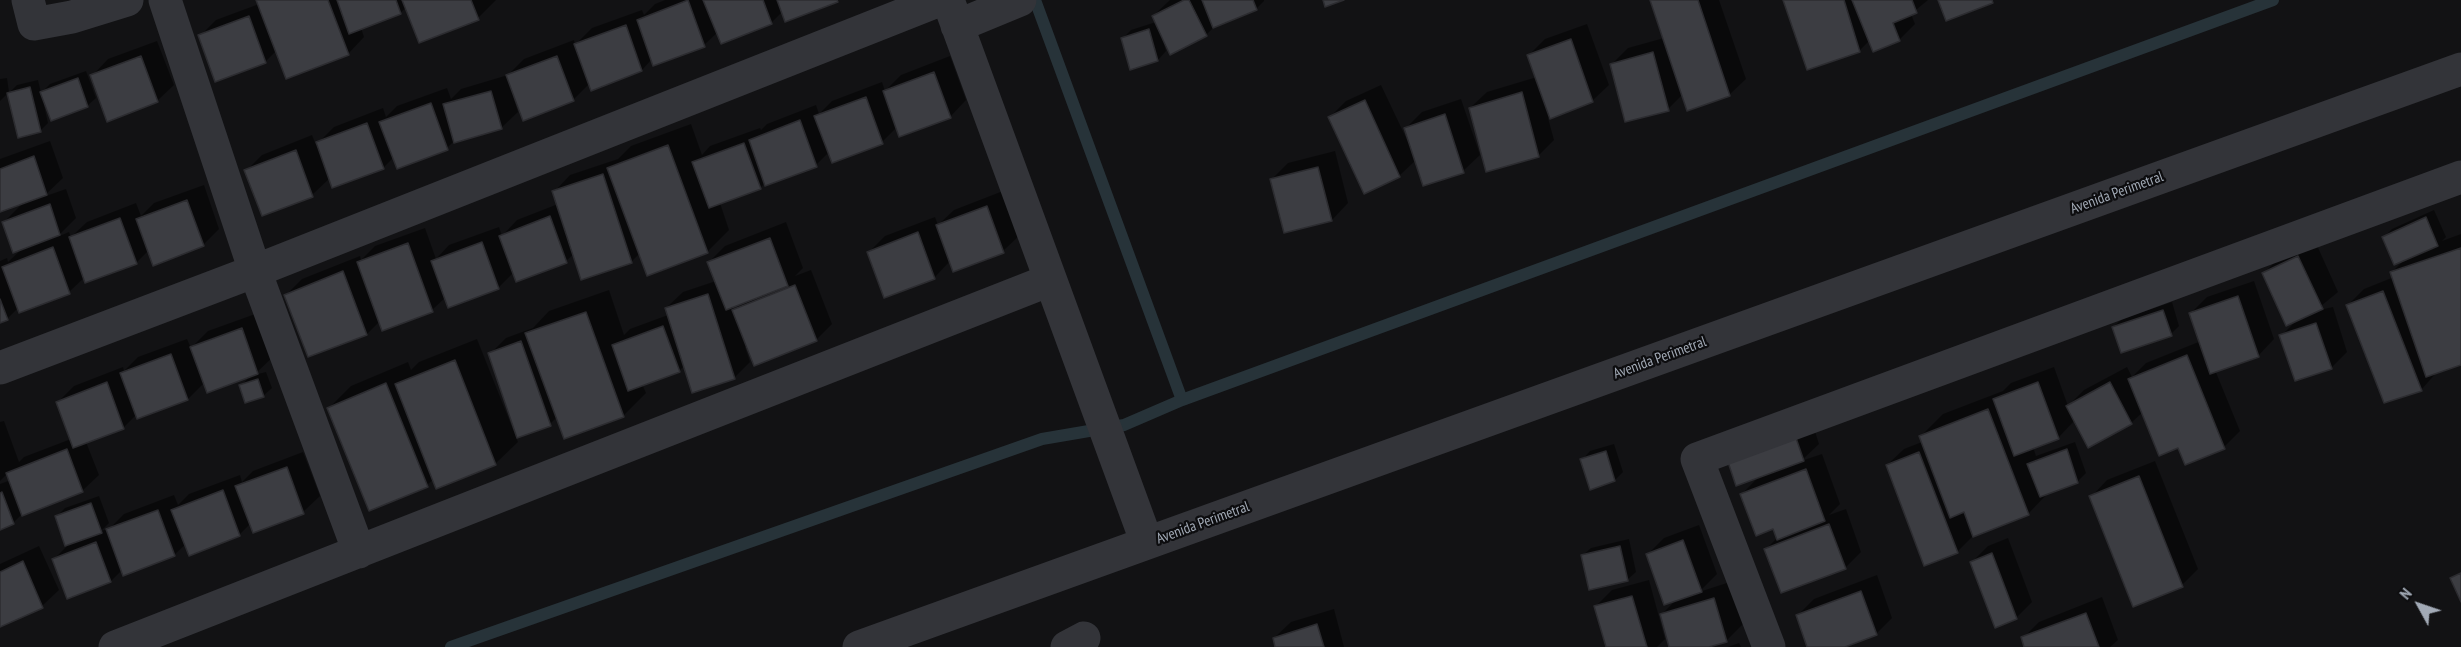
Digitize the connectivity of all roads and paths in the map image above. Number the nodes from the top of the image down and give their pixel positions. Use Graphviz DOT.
graph roads {
  1 [pos="27,0"];
  2 [pos="127,0"];
  3 [pos="165,0"];
  4 [pos="1020,0"];
  5 [pos="955,11"];
  6 [pos="2461,69"];
  7 [pos="2461,177"];
  8 [pos="255,271"];
  9 [pos="1050,280"];
  10 [pos="0,368"];
  11 [pos="1147,543"];
  12 [pos="359,552"];
  13 [pos="115,647"];
  14 [pos="859,647"];
  15 [pos="1769,647"];
  1 -- 2 [label="street"];
  3 -- 8 [label="street"];
  4 -- 5 [label="street"];
  5 -- 8 [label="street"];
  5 -- 9 [label="street"];
  6 -- 11 [label="street, Avenida Perimetral"];
  7 -- 15 [label="street"];
  8 -- 10 [label="street"];
  8 -- 12 [label="street"];
  9 -- 11 [label="street"];
  9 -- 12 [label="street"];
  11 -- 14 [label="street, Avenida Perimetral"];
  12 -- 13 [label="street"];
}
